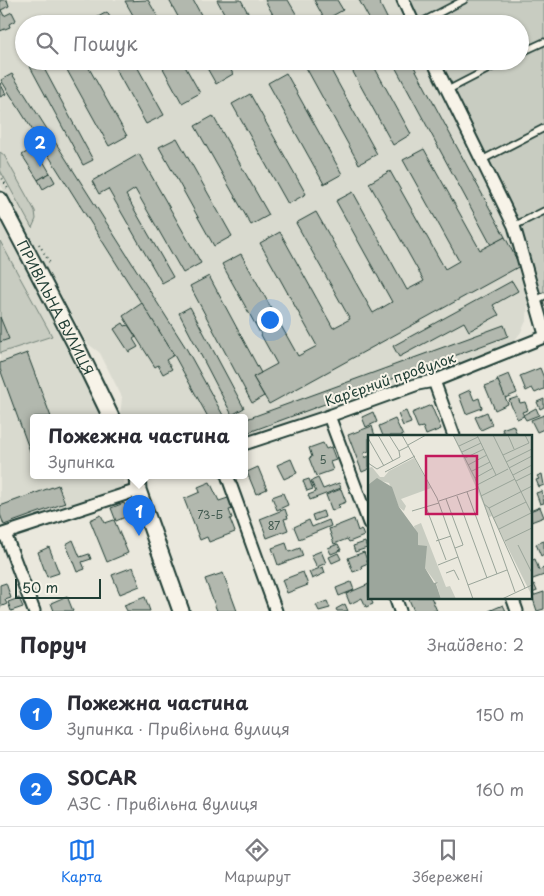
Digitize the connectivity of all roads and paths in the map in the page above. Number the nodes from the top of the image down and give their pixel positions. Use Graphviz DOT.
graph roads {
  1 [pos="403,0"];
  2 [pos="464,0"];
  3 [pos="411,15"];
  4 [pos="434,15"];
  5 [pos="544,42"];
  6 [pos="529,49"];
  7 [pos="438,70"];
  8 [pos="487,70"];
  9 [pos="448,90"];
  10 [pos="544,128"];
  11 [pos="482,160"];
  12 [pos="0,200"];
  13 [pos="544,210"];
  14 [pos="514,226"];
  15 [pos="539,298"];
  16 [pos="544,332"];
  17 [pos="544,337"];
  18 [pos="434,381"];
  19 [pos="110,414"];
  20 [pos="329,416"];
  21 [pos="454,435"];
  22 [pos="248,443"];
  23 [pos="138,479"];
  24 [pos="228,479"];
  25 [pos="368,520"];
  26 [pos="2,535"];
  27 [pos="395,598"];
  28 [pos="512,598"];
  29 [pos="34,611"];
  30 [pos="181,611"];
  31 [pos="276,611"];
  32 [pos="400,611"];
  33 [pos="517,611"];
  1 -- 3 [label="street"];
  2 -- 4 [label="lane"];
  5 -- 6 [label="lane"];
  7 -- 9 [label="street"];
  8 -- 9 [label="lane"];
  9 -- 11 [label="street"];
  10 -- 11 [label="lane"];
  11 -- 14 [label="street"];
  12 -- 19 [label="street, ПРИВІЛЬНА ВУЛИЦЯ"];
  13 -- 14 [label="lane"];
  14 -- 15 [label="street"];
  15 -- 16 [label="street"];
  17 -- 18 [label="street, Карʼєрний провулок"];
  18 -- 20 [label="street, Карʼєрний провулок"];
  18 -- 21 [label="street"];
  20 -- 22 [label="street, Карʼєрний провулок"];
  20 -- 25 [label="street"];
  23 -- 26 [label="street"];
  23 -- 30 [label="street"];
  24 -- 31 [label="street"];
  26 -- 29 [label="street"];
  27 -- 32 [label="street"];
  28 -- 33 [label="street"];
}
